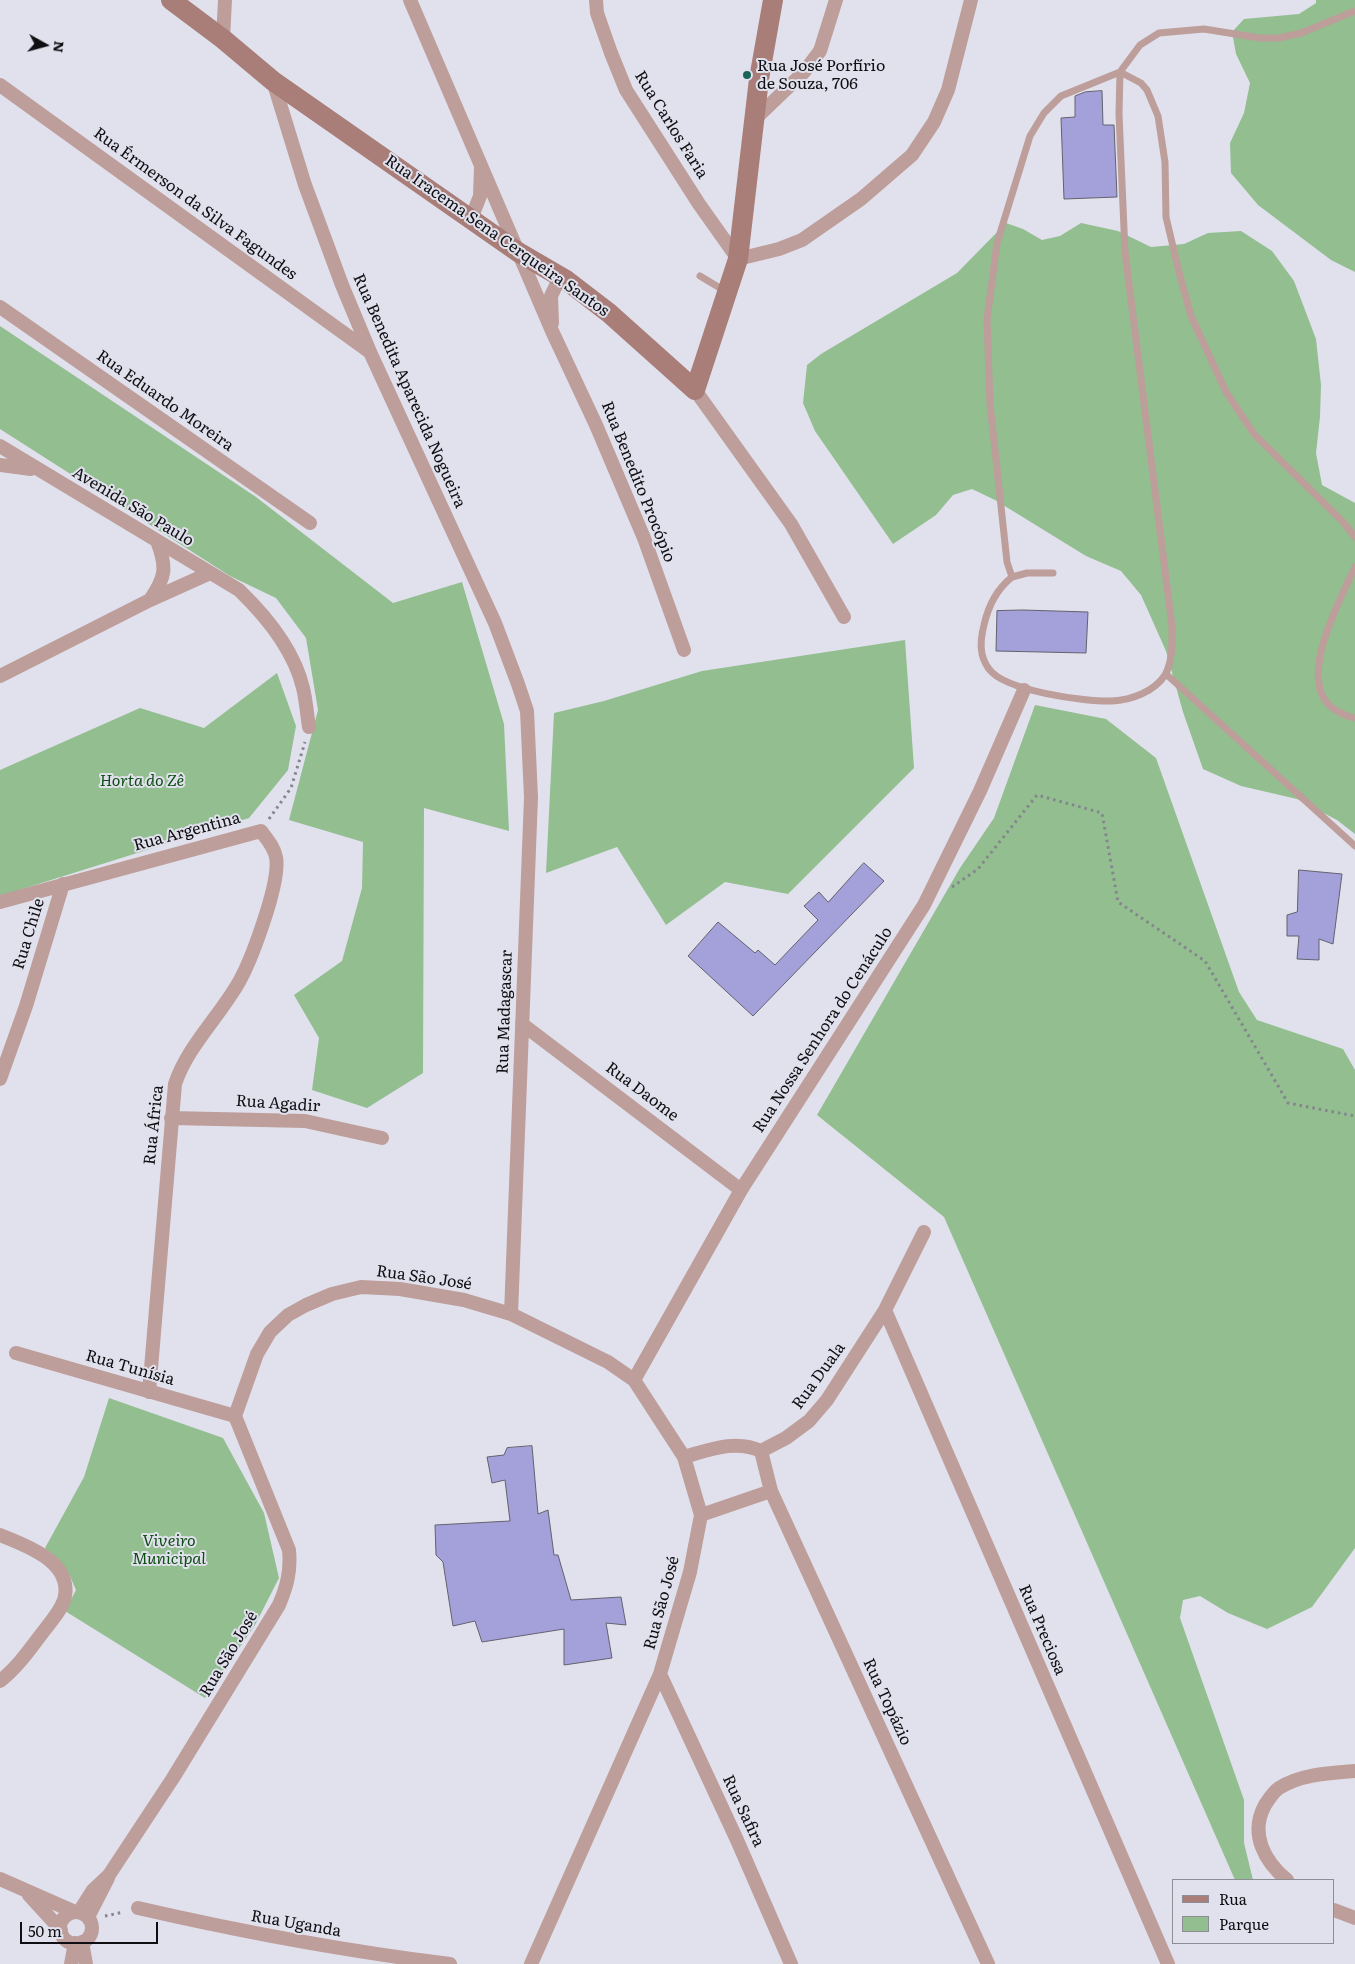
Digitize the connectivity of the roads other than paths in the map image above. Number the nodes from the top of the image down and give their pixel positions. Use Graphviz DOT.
graph roads {
  1 [pos="171,0"];
  2 [pos="225,0"];
  3 [pos="410,0"];
  4 [pos="596,0"];
  5 [pos="773,0"];
  6 [pos="836,0"];
  7 [pos="971,0"];
  8 [pos="1355,11"];
  9 [pos="223,39"];
  10 [pos="1120,72"];
  11 [pos="273,81"];
  12 [pos="0,85"];
  13 [pos="755,118"];
  14 [pos="482,164"];
  15 [pos="471,219"];
  16 [pos="518,252"];
  17 [pos="738,258"];
  18 [pos="700,276"];
  19 [pos="560,277"];
  20 [pos="727,292"];
  21 [pos="0,307"];
  22 [pos="552,331"];
  23 [pos="370,352"];
  24 [pos="695,390"];
  25 [pos="0,446"];
  26 [pos="0,465"];
  27 [pos="39,471"];
  28 [pos="310,523"];
  29 [pos="1355,538"];
  30 [pos="157,542"];
  31 [pos="1355,567"];
  32 [pos="210,573"];
  33 [pos="1053,574"];
  34 [pos="1012,577"];
  35 [pos="150,600"];
  36 [pos="844,617"];
  37 [pos="684,650"];
  38 [pos="1166,674"];
  39 [pos="0,676"];
  40 [pos="1024,690"];
  41 [pos="527,711"];
  42 [pos="1355,718"];
  43 [pos="309,727"];
  44 [pos="261,831"];
  45 [pos="1355,846"];
  46 [pos="63,884"];
  47 [pos="0,902"];
  48 [pos="522,1024"];
  49 [pos="0,1079"];
  50 [pos="171,1118"];
  51 [pos="382,1138"];
  52 [pos="741,1190"];
  53 [pos="924,1232"];
  54 [pos="885,1310"];
  55 [pos="511,1314"];
  56 [pos="16,1353"];
  57 [pos="634,1380"];
  58 [pos="149,1392"];
  59 [pos="235,1416"];
  60 [pos="761,1451"];
  61 [pos="684,1457"];
  62 [pos="771,1491"];
  63 [pos="701,1515"];
  64 [pos="0,1534"];
  65 [pos="660,1674"];
  66 [pos="0,1682"];
  67 [pos="1355,1771"];
  68 [pos="1275,1875"];
  69 [pos="0,1879"];
  70 [pos="27,1893"];
  71 [pos="138,1908"];
  72 [pos="1335,1910"];
  73 [pos="83,1916"];
  74 [pos="1355,1918"];
  75 [pos="61,1930"];
  76 [pos="78,1943"];
  77 [pos="71,1964"];
  78 [pos="86,1964"];
  79 [pos="450,1964"];
  80 [pos="531,1964"];
  81 [pos="791,1964"];
  82 [pos="988,1964"];
  83 [pos="1168,1964"];
  1 -- 9 [label="main road, Rua Iracema Sena Cerqueira Santos"];
  2 -- 9 [label="street"];
  3 -- 14 [label="street, Rua Benedito Procópio"];
  4 -- 17 [label="street, Rua Carlos Faria"];
  5 -- 13 [label="main road"];
  6 -- 13 [label="street"];
  7 -- 17 [label="street"];
  8 -- 10 [label="lane"];
  9 -- 11 [label="main road, Rua Iracema Sena Cerqueira Santos"];
  10 -- 29 [label="lane"];
  10 -- 34 [label="lane"];
  10 -- 38 [label="lane"];
  11 -- 15 [label="main road, Rua Iracema Sena Cerqueira Santos"];
  11 -- 23 [label="street, Rua Benedita Aparecida Nogueira"];
  12 -- 23 [label="street, Rua Érmerson da Silva Fagundes"];
  13 -- 17 [label="main road"];
  14 -- 15 [label="street, Rua Benedito Procópio"];
  14 -- 16 [label="street, Rua Benedito Procópio"];
  15 -- 16 [label="main road, Rua Iracema Sena Cerqueira Santos"];
  16 -- 19 [label="main road, Rua Iracema Sena Cerqueira Santos"];
  16 -- 22 [label="street, Rua Benedito Procópio"];
  17 -- 20 [label="main road"];
  18 -- 20 [label="lane"];
  19 -- 22 [label="street, Rua Benedito Procópio"];
  19 -- 24 [label="main road, Rua Iracema Sena Cerqueira Santos"];
  20 -- 24 [label="main road"];
  21 -- 28 [label="street, Rua Eduardo Moreira"];
  22 -- 37 [label="street, Rua Benedito Procópio"];
  23 -- 41 [label="street, Rua Benedita Aparecida Nogueira"];
  24 -- 36 [label="street, Rua Iracema Sena Cerqueira Santos"];
  25 -- 27 [label="street, Avenida São Paulo"];
  26 -- 27 [label="street, Avenida São Paulo"];
  27 -- 30 [label="street, Avenida São Paulo"];
  30 -- 32 [label="street, Avenida São Paulo"];
  30 -- 35 [label="street"];
  31 -- 42 [label="lane"];
  32 -- 35 [label="street"];
  32 -- 43 [label="street"];
  33 -- 34 [label="lane"];
  34 -- 40 [label="lane"];
  35 -- 39 [label="street"];
  38 -- 40 [label="lane"];
  38 -- 45 [label="lane"];
  40 -- 52 [label="street, Rua Nossa Senhora do Cenáculo"];
  41 -- 48 [label="street, Rua Madagascar"];
  44 -- 46 [label="street, Rua Argentina"];
  44 -- 50 [label="street, Rua África"];
  46 -- 47 [label="street, Rua Argentina"];
  46 -- 49 [label="street, Rua Chile"];
  48 -- 52 [label="street, Rua Daome"];
  48 -- 55 [label="street, Rua Madagascar"];
  50 -- 51 [label="street, Rua Agadir"];
  50 -- 58 [label="street, Rua África"];
  52 -- 57 [label="street, Rua Nossa Senhora do Cenáculo"];
  53 -- 54 [label="street, Rua Duala"];
  54 -- 60 [label="street, Rua Duala"];
  54 -- 83 [label="street, Rua Preciosa"];
  55 -- 57 [label="street, Rua São José"];
  55 -- 59 [label="street, Rua São José"];
  56 -- 58 [label="street, Rua Tunísia"];
  57 -- 61 [label="street, Rua São José"];
  58 -- 59 [label="street, Rua Tunísia"];
  59 -- 73 [label="street, Rua São José"];
  60 -- 61 [label="street"];
  60 -- 62 [label="street, Rua Topázio"];
  61 -- 63 [label="street, Rua São José"];
  62 -- 63 [label="street"];
  62 -- 82 [label="street, Rua Topázio"];
  63 -- 65 [label="street, Rua São José"];
  64 -- 66 [label="street"];
  65 -- 80 [label="street, Rua São José"];
  65 -- 81 [label="street, Rua Safira"];
  67 -- 68 [label="street"];
  69 -- 70 [label="street"];
  70 -- 73 [label="street"];
  70 -- 75 [label="street"];
  71 -- 79 [label="street, Rua Uganda"];
  72 -- 74 [label="street"];
  73 -- 75 [label="street"];
  73 -- 76 [label="street"];
  75 -- 76 [label="street"];
  76 -- 77 [label="street"];
  76 -- 78 [label="street"];
}
